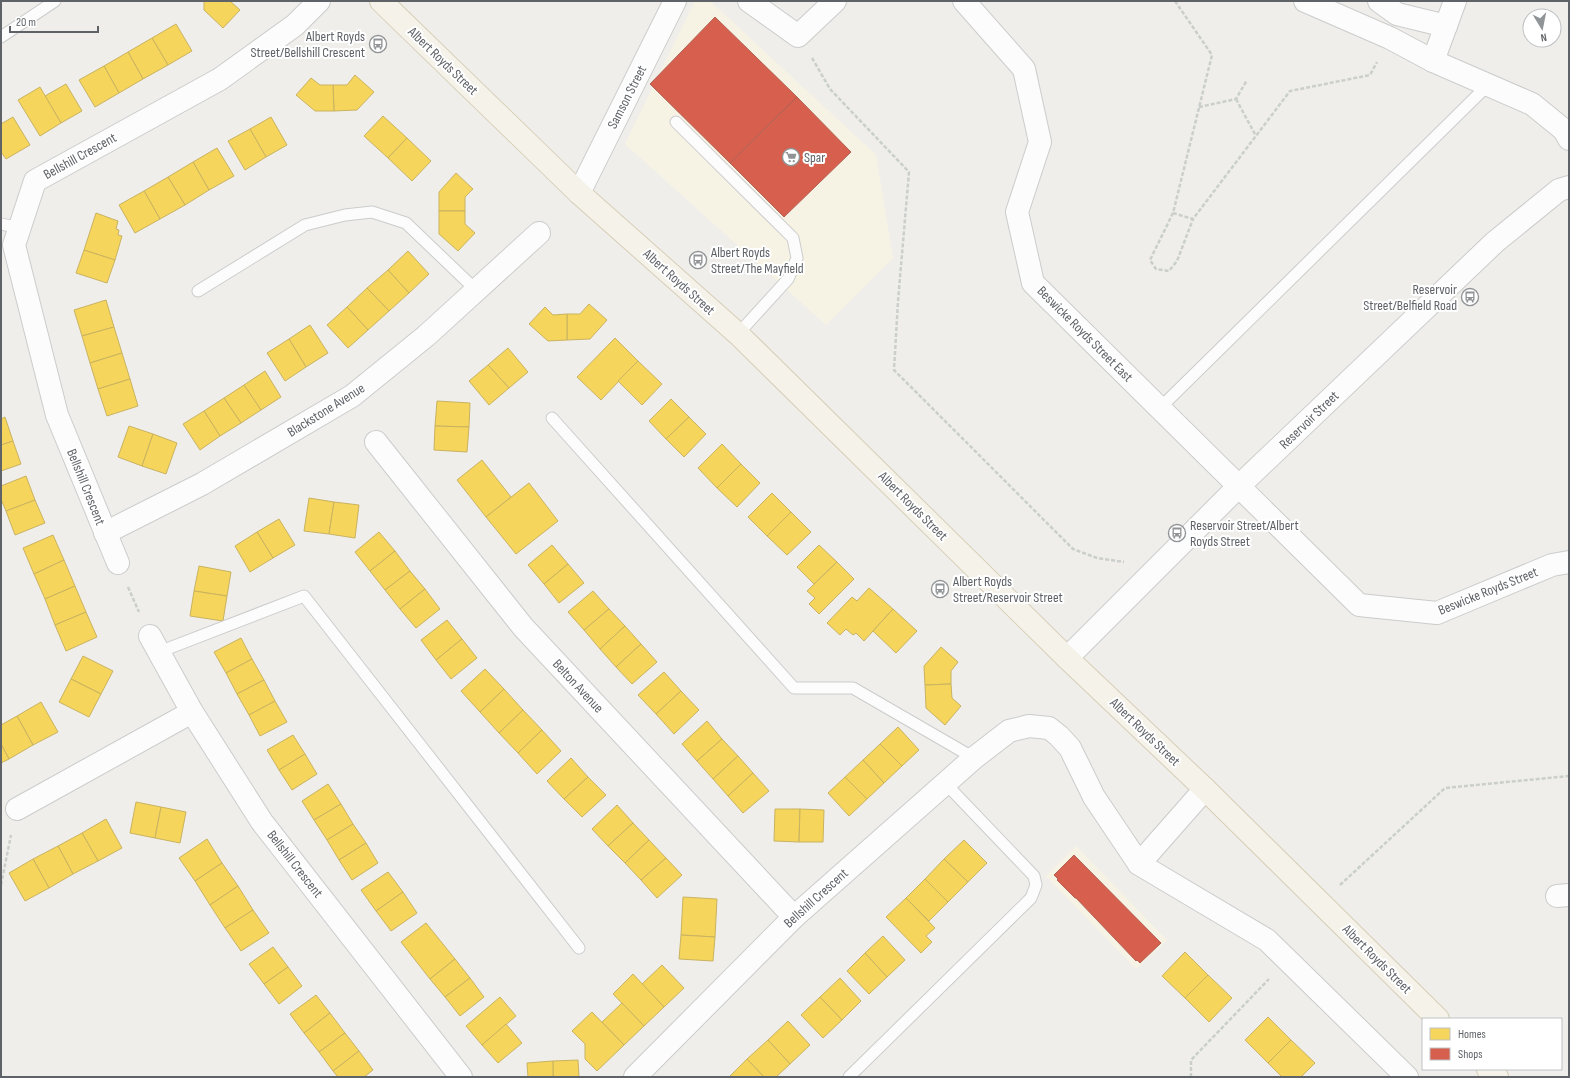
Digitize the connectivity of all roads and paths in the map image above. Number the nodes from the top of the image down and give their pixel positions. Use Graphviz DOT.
graph roads {
  1 [pos="55,1"];
  2 [pos="320,1"];
  3 [pos="381,1"];
  4 [pos="675,1"];
  5 [pos="749,1"];
  6 [pos="835,1"];
  7 [pos="964,1"];
  8 [pos="1175,1"];
  9 [pos="1305,1"];
  10 [pos="1379,1"];
  11 [pos="1455,1"];
  12 [pos="1446,26"];
  13 [pos="798,36"];
  14 [pos="1,38"];
  15 [pos="1390,38"];
  16 [pos="1433,60"];
  17 [pos="1247,80"];
  18 [pos="1488,85"];
  19 [pos="1236,99"];
  20 [pos="1199,107"];
  21 [pos="676,122"];
  22 [pos="1256,136"];
  23 [pos="1569,139"];
  24 [pos="1564,189"];
  25 [pos="578,193"];
  26 [pos="1173,213"];
  27 [pos="1194,219"];
  28 [pos="10,226"];
  29 [pos="539,233"];
  30 [pos="476,290"];
  31 [pos="198,291"];
  32 [pos="738,334"];
  33 [pos="1160,408"];
  34 [pos="552,418"];
  35 [pos="376,442"];
  36 [pos="1239,486"];
  37 [pos="106,533"];
  38 [pos="1569,562"];
  39 [pos="118,563"];
  40 [pos="1158,567"];
  41 [pos="154,644"];
  42 [pos="1067,658"];
  43 [pos="192,712"];
  44 [pos="974,758"];
  45 [pos="1569,776"];
  46 [pos="945,783"];
  47 [pos="1205,789"];
  48 [pos="17,809"];
  49 [pos="1139,864"];
  50 [pos="1,885"];
  51 [pos="1320,903"];
  52 [pos="794,917"];
  53 [pos="579,948"];
  54 [pos="1288,960"];
  55 [pos="1437,1018"];
  56 [pos="1489,1070"];
  57 [pos="461,1077"];
  58 [pos="635,1077"];
  59 [pos="849,1077"];
  60 [pos="1191,1077"];
  61 [pos="1407,1077"];
  62 [pos="1497,1077"];
  1 -- 14 [label="lane"];
  2 -- 28 [label="street, Bellshill Crescent"];
  3 -- 25 [label="main road, Albert Royds Street"];
  4 -- 25 [label="street, Samson Street"];
  5 -- 13 [label="street"];
  6 -- 13 [label="street"];
  7 -- 33 [label="street, Beswicke Royds Street East"];
  8 -- 20 [label="path"];
  9 -- 15 [label="street"];
  10 -- 12 [label="street"];
  11 -- 12 [label="street"];
  12 -- 16 [label="street"];
  13 -- 40 [label="path"];
  15 -- 16 [label="street"];
  15 -- 22 [label="path"];
  16 -- 18 [label="street"];
  17 -- 19 [label="path"];
  18 -- 23 [label="street"];
  18 -- 33 [label="lane"];
  19 -- 20 [label="path"];
  19 -- 22 [label="path"];
  20 -- 26 [label="path"];
  21 -- 32 [label="lane"];
  22 -- 27 [label="path"];
  24 -- 36 [label="street, Reservoir Street"];
  25 -- 32 [label="main road, Albert Royds Street"];
  26 -- 27 [label="path"];
  26 -- 27 [label="path"];
  28 -- 37 [label="street, Bellshill Crescent"];
  29 -- 30 [label="street, Blackstone Avenue"];
  30 -- 31 [label="lane"];
  30 -- 37 [label="street, Blackstone Avenue"];
  32 -- 42 [label="main road, Albert Royds Street"];
  33 -- 36 [label="street, Beswicke Royds Street East"];
  34 -- 44 [label="lane"];
  35 -- 52 [label="street, Belton Avenue"];
  36 -- 38 [label="street, Beswicke Royds Street"];
  36 -- 40 [label="street, Reservoir Street"];
  37 -- 39 [label="street, Bellshill Crescent"];
  39 -- 41 [label="path"];
  40 -- 42 [label="street, Reservoir Street"];
  41 -- 43 [label="street, Bellshill Crescent"];
  41 -- 53 [label="lane"];
  42 -- 47 [label="main road, Albert Royds Street"];
  43 -- 48 [label="street"];
  43 -- 57 [label="street, Bellshill Crescent"];
  44 -- 46 [label="street, Bellshill Crescent"];
  44 -- 49 [label="street, Bellshill Crescent"];
  45 -- 51 [label="path"];
  46 -- 52 [label="street, Bellshill Crescent"];
  46 -- 59 [label="lane"];
  47 -- 49 [label="street"];
  47 -- 51 [label="main road, Albert Royds Street"];
  48 -- 50 [label="path"];
  49 -- 54 [label="street"];
  51 -- 55 [label="main road, Albert Royds Street"];
  52 -- 58 [label="street, Bellshill Crescent"];
  54 -- 60 [label="path"];
  54 -- 61 [label="street"];
  56 -- 62 [label="main road"];
}
